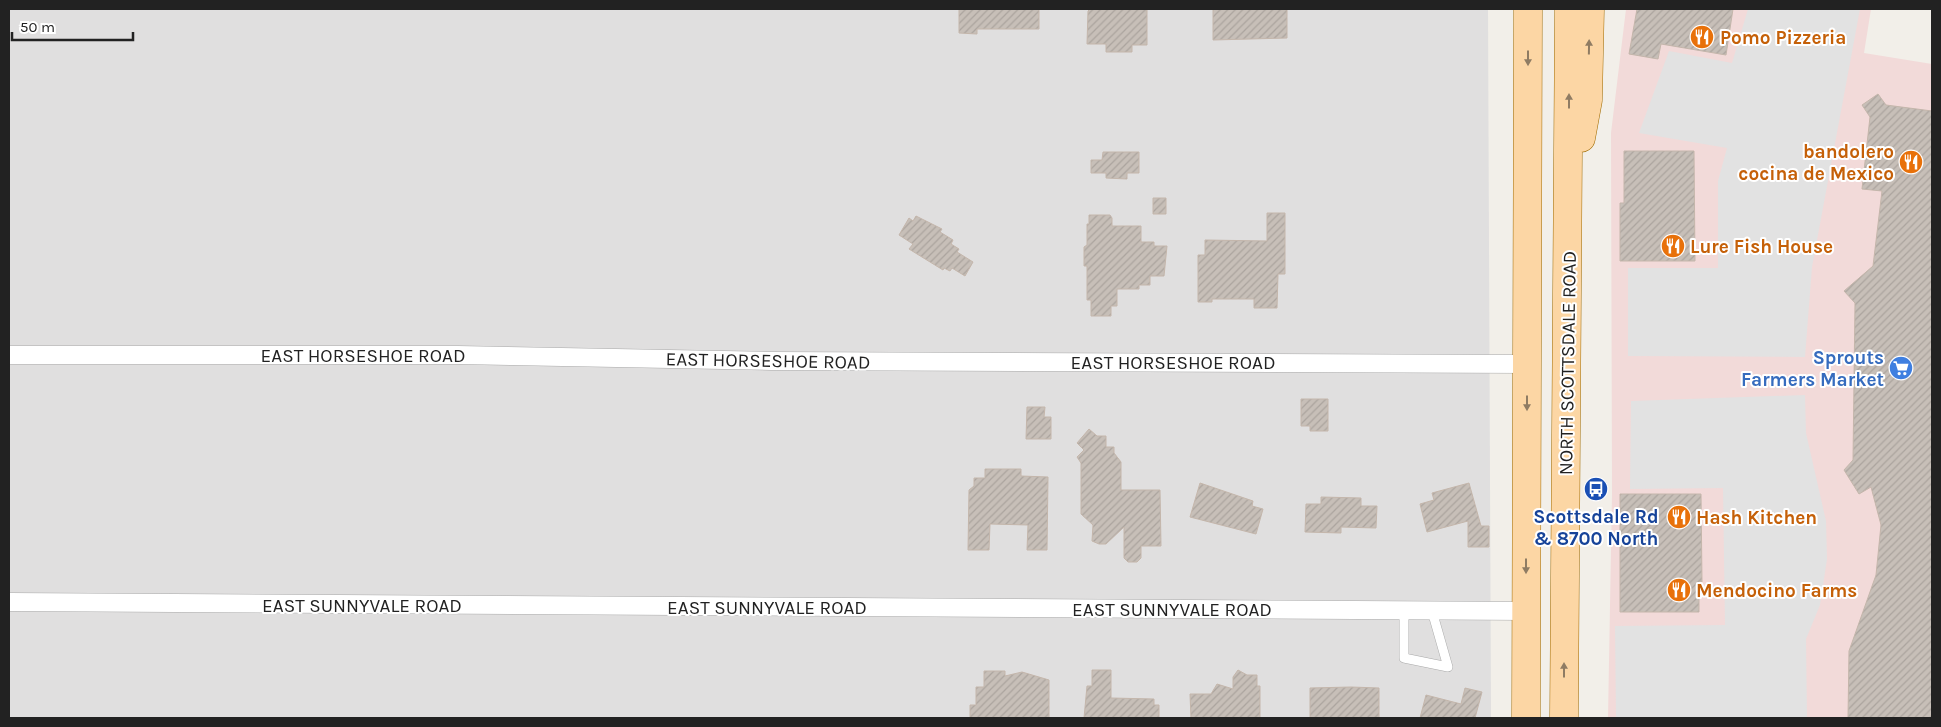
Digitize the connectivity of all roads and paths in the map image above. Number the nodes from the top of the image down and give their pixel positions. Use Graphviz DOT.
graph roads {
  1 [pos="1528,9"];
  2 [pos="1568,9"];
  3 [pos="1590,9"];
  4 [pos="1568,198"];
  5 [pos="1528,200"];
  6 [pos="9,355"];
  7 [pos="1527,364"];
  8 [pos="1566,377"];
  9 [pos="9,602"];
  10 [pos="1404,610"];
  11 [pos="1432,611"];
  12 [pos="1526,611"];
  13 [pos="1526,718"];
  14 [pos="1564,718"];
  1 -- 5 [label="main road, NORTH SCOTTSDALE ROAD, one-way"];
  4 -- 2 [label="main road, NORTH SCOTTSDALE ROAD, one-way"];
  4 -- 3 [label="main road, one-way"];
  4 -- 8 [label="main road, NORTH SCOTTSDALE ROAD"];
  5 -- 7 [label="main road, NORTH SCOTTSDALE ROAD"];
  5 -- 8 [label="main road"];
  6 -- 7 [label="street, EAST HORSESHOE ROAD"];
  7 -- 12 [label="main road, NORTH SCOTTSDALE ROAD, one-way"];
  14 -- 8 [label="main road, NORTH SCOTTSDALE ROAD, one-way"];
  9 -- 10 [label="street, EAST SUNNYVALE ROAD"];
  10 -- 11 [label="street, EAST SUNNYVALE ROAD"];
  10 -- 11 [label="lane"];
  11 -- 12 [label="street, EAST SUNNYVALE ROAD"];
  12 -- 13 [label="main road, NORTH SCOTTSDALE ROAD"];
}
